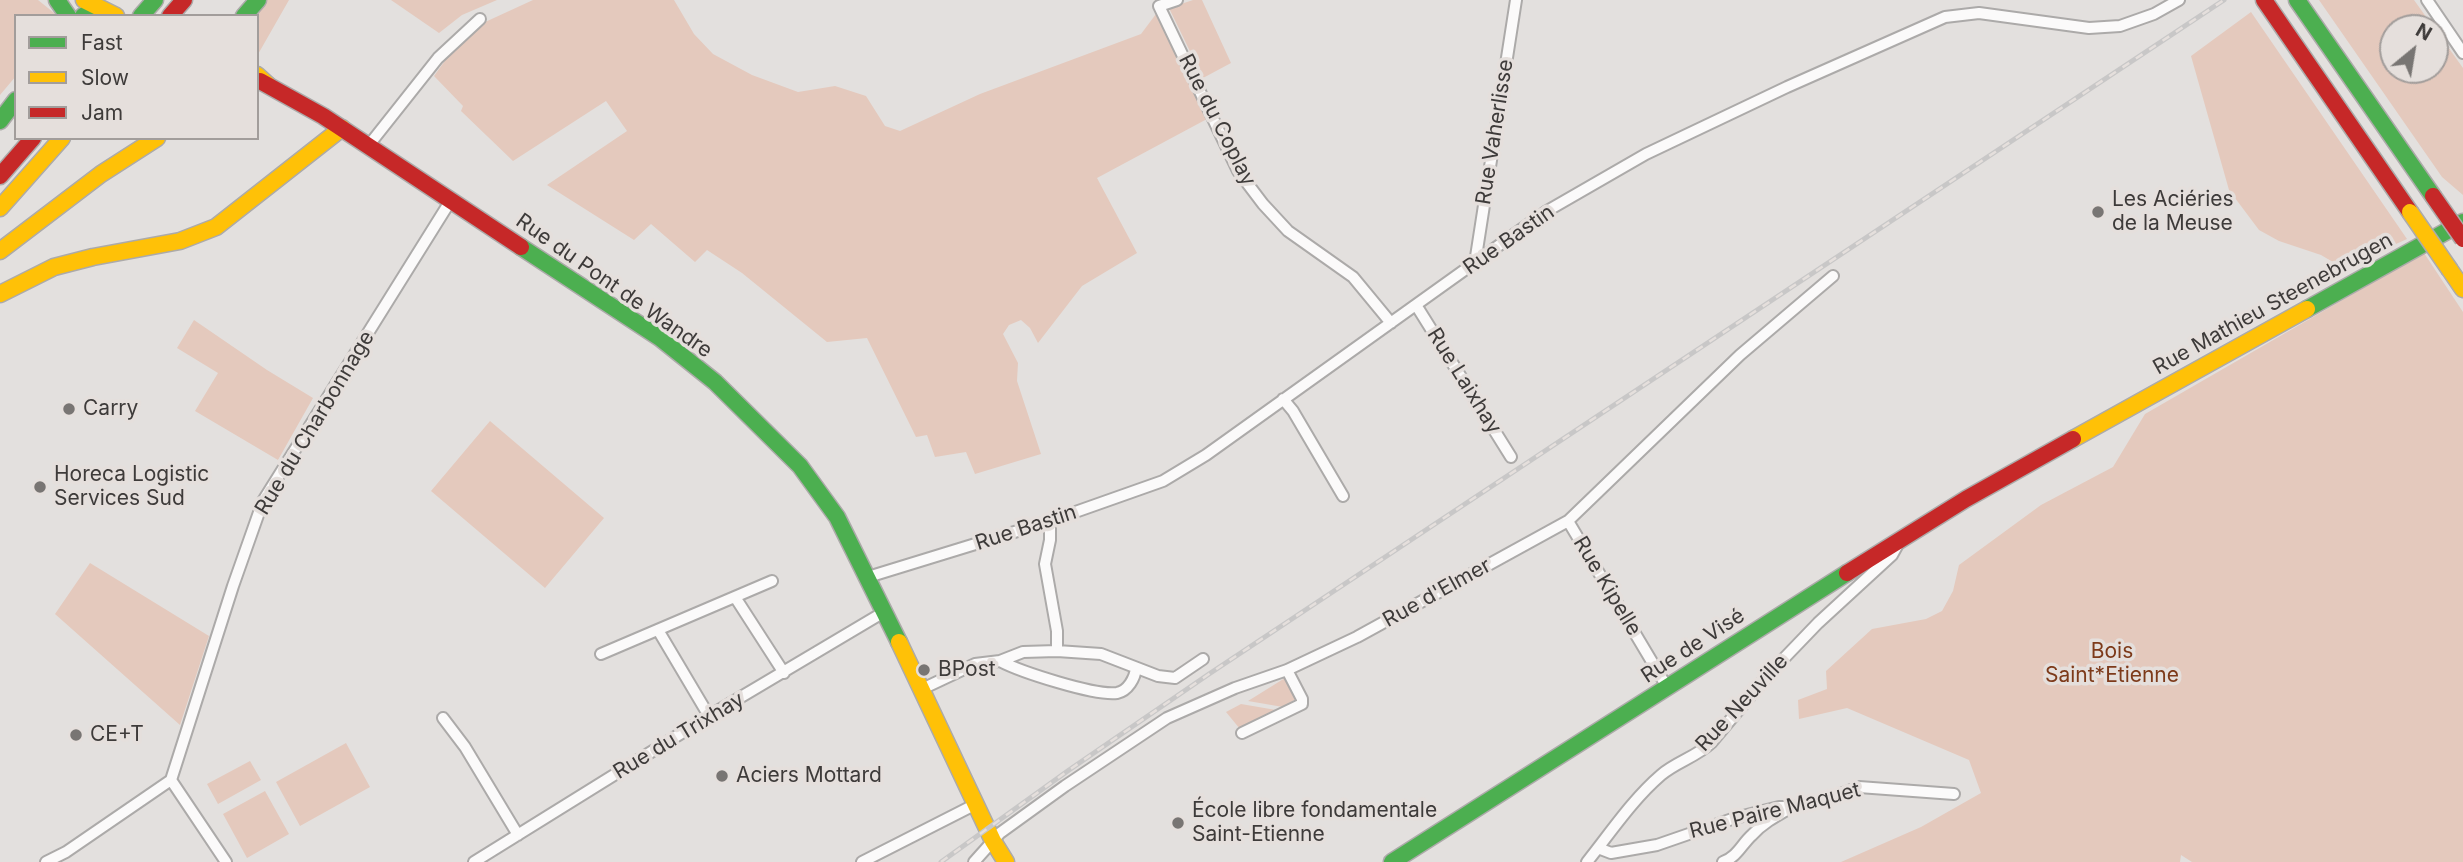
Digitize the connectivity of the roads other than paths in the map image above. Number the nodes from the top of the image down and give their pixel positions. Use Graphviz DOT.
graph roads {
  1 [pos="155,0"];
  2 [pos="258,0"];
  3 [pos="1177,0"];
  4 [pos="1516,0"];
  5 [pos="2179,0"];
  6 [pos="2264,0"];
  7 [pos="2427,0"];
  8 [pos="2300,5"];
  9 [pos="88,8"];
  10 [pos="109,14"];
  11 [pos="143,14"];
  12 [pos="246,14"];
  13 [pos="480,19"];
  14 [pos="2463,53"];
  15 [pos="260,82"];
  16 [pos="14,103"];
  17 [pos="0,121"];
  18 [pos="342,128"];
  19 [pos="31,140"];
  20 [pos="60,140"];
  21 [pos="154,140"];
  22 [pos="369,145"];
  23 [pos="0,176"];
  24 [pos="451,200"];
  25 [pos="0,208"];
  26 [pos="2463,222"];
  27 [pos="2463,239"];
  28 [pos="0,251"];
  29 [pos="1475,263"];
  30 [pos="1833,276"];
  31 [pos="2463,289"];
  32 [pos="0,294"];
  33 [pos="1416,305"];
  34 [pos="1391,323"];
  35 [pos="1283,399"];
  36 [pos="1511,457"];
  37 [pos="2019,469"];
  38 [pos="1342,495"];
  39 [pos="1568,521"];
  40 [pos="1047,522"];
  41 [pos="1898,544"];
  42 [pos="868,577"];
  43 [pos="772,581"];
  44 [pos="735,597"];
  45 [pos="884,612"];
  46 [pos="658,630"];
  47 [pos="1057,651"];
  48 [pos="601,654"];
  49 [pos="1203,659"];
  50 [pos="1000,661"];
  51 [pos="1136,668"];
  52 [pos="1287,670"];
  53 [pos="783,673"];
  54 [pos="1667,687"];
  55 [pos="922,689"];
  56 [pos="709,716"];
  57 [pos="443,718"];
  58 [pos="1242,733"];
  59 [pos="171,780"];
  60 [pos="1954,794"];
  61 [pos="976,804"];
  62 [pos="1793,807"];
  63 [pos="518,835"];
  64 [pos="993,841"];
  65 [pos="1598,848"];
  66 [pos="46,862"];
  67 [pos="226,862"];
  68 [pos="474,862"];
  69 [pos="862,862"];
  70 [pos="974,862"];
  71 [pos="1006,862"];
  72 [pos="1392,862"];
  73 [pos="1587,862"];
  74 [pos="1723,862"];
  1 -- 11 [label="main road"];
  2 -- 12 [label="main road"];
  3 -- 34 [label="street, Rue du Coplay"];
  4 -- 29 [label="street, Rue Vaherlisse"];
  5 -- 29 [label="street, Rue Bastin"];
  6 -- 31 [label="main road, bridge"];
  7 -- 14 [label="street"];
  8 -- 27 [label="main road, bridge"];
  9 -- 10 [label="main road"];
  13 -- 22 [label="street"];
  15 -- 18 [label="main road, Rue du Pont de Wandre"];
  16 -- 17 [label="main road"];
  18 -- 22 [label="main road, Rue du Pont de Wandre"];
  18 -- 32 [label="main road"];
  19 -- 23 [label="main road"];
  20 -- 25 [label="main road"];
  21 -- 28 [label="main road"];
  22 -- 24 [label="main road, Rue du Pont de Wandre"];
  24 -- 42 [label="main road, Rue du Pont de Wandre"];
  24 -- 59 [label="street, Rue du Charbonnage"];
  26 -- 37 [label="main road, Rue Mathieu Steenebrugen"];
  29 -- 33 [label="street, Rue Bastin"];
  30 -- 39 [label="street, Rue d'Elmer"];
  33 -- 34 [label="street, Rue Bastin"];
  33 -- 36 [label="street, Rue Laixhay"];
  34 -- 35 [label="street, Rue Bastin"];
  35 -- 38 [label="street"];
  35 -- 40 [label="street, Rue Bastin"];
  37 -- 41 [label="main road, Rue de Visé"];
  39 -- 52 [label="street, Rue d'Elmer"];
  39 -- 54 [label="street, Rue Kipelle"];
  40 -- 42 [label="street, Rue Bastin"];
  40 -- 47 [label="street"];
  41 -- 54 [label="main road, Rue de Visé"];
  41 -- 65 [label="street, Rue Neuville"];
  42 -- 45 [label="main road, Rue du Pont de Wandre"];
  43 -- 44 [label="street"];
  44 -- 46 [label="street"];
  44 -- 53 [label="street"];
  45 -- 53 [label="street, Rue du Trixhay"];
  45 -- 55 [label="main road, Rue du Pont de Wandre"];
  46 -- 48 [label="street"];
  46 -- 56 [label="street"];
  47 -- 50 [label="street"];
  47 -- 51 [label="street"];
  49 -- 51 [label="street"];
  50 -- 51 [label="street"];
  50 -- 55 [label="street"];
  52 -- 58 [label="street"];
  52 -- 64 [label="street, Rue d'Elmer"];
  53 -- 56 [label="street, Rue du Trixhay"];
  54 -- 72 [label="main road, Rue de Visé"];
  55 -- 61 [label="main road, Rue du Pont de Wandre"];
  56 -- 63 [label="street, Rue du Trixhay"];
  57 -- 63 [label="street"];
  59 -- 66 [label="street"];
  59 -- 67 [label="street"];
  60 -- 62 [label="street, Rue Paire Maquet"];
  61 -- 64 [label="main road, Rue du Pont de Wandre"];
  61 -- 69 [label="street"];
  62 -- 65 [label="street, Rue Paire Maquet"];
  62 -- 74 [label="street"];
  63 -- 68 [label="street, Rue du Trixhay"];
  64 -- 70 [label="street, Rue d'Elmer"];
  64 -- 71 [label="main road, Rue du Pont de Wandre"];
  65 -- 73 [label="street, Rue Neuville"];
}
